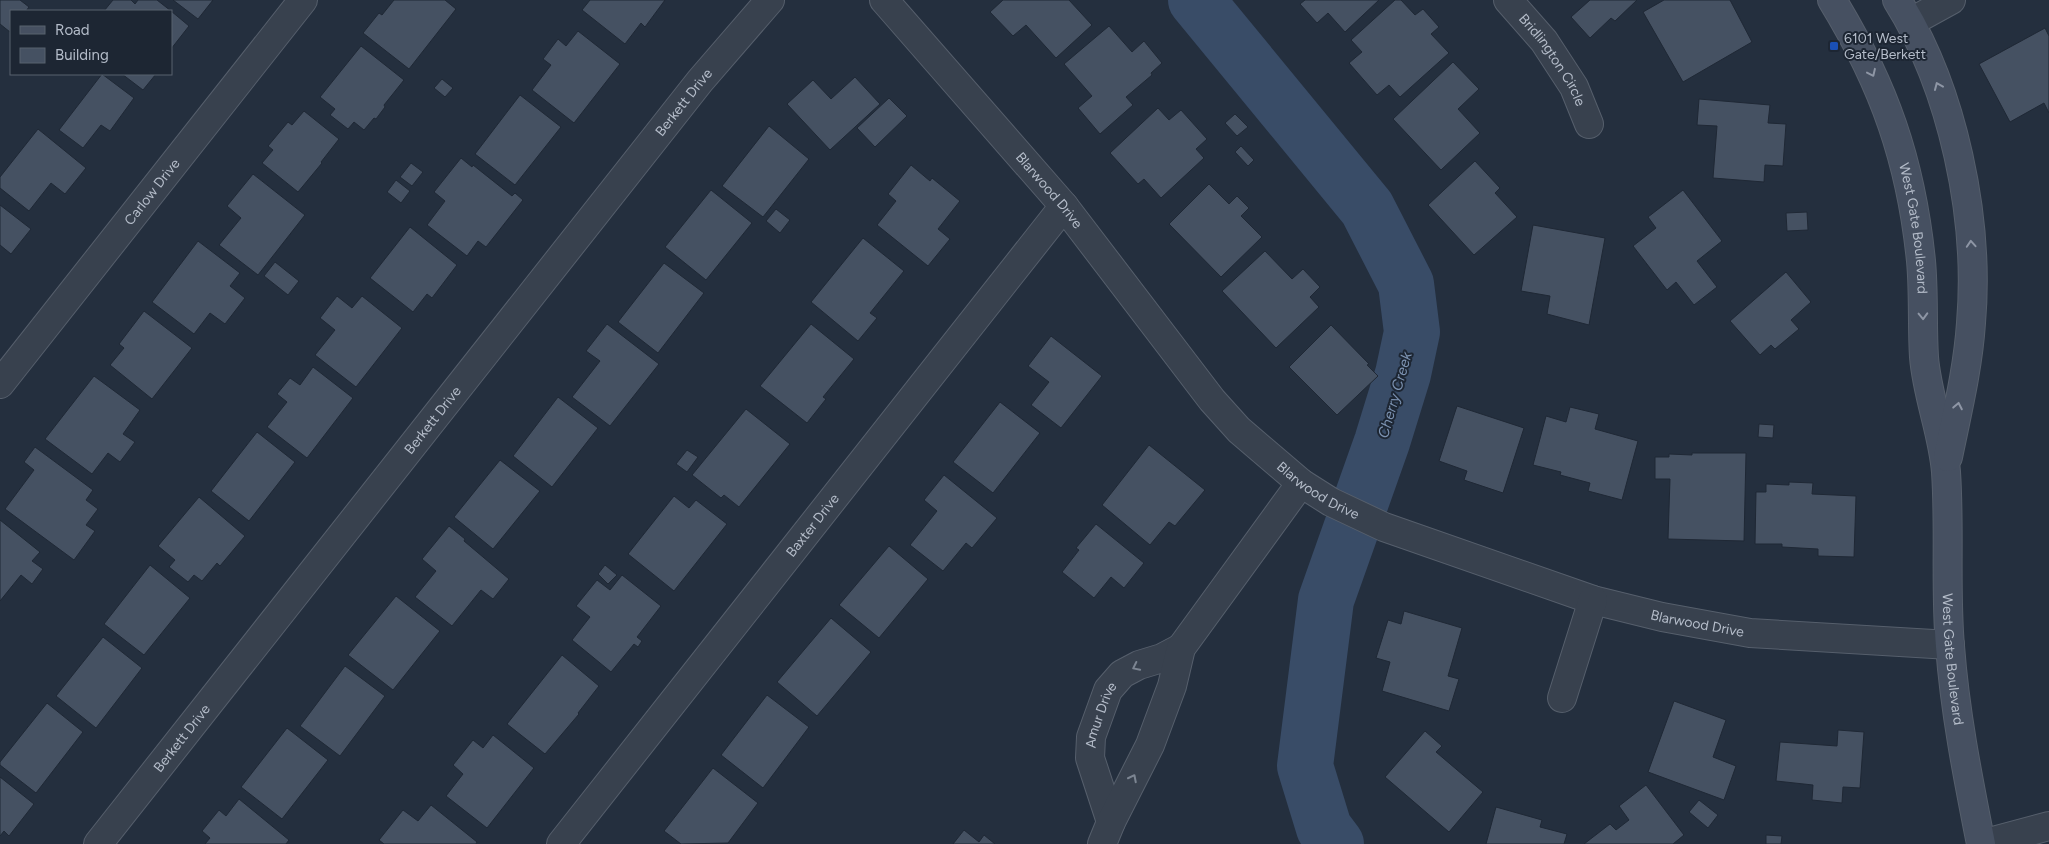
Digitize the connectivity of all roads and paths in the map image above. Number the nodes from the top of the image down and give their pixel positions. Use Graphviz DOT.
graph roads {
  1 [pos="303,0"];
  2 [pos="770,0"];
  3 [pos="884,0"];
  4 [pos="1508,0"];
  5 [pos="1832,0"];
  6 [pos="1951,0"];
  7 [pos="1904,11"];
  8 [pos="1590,124"];
  9 [pos="1064,206"];
  10 [pos="0,384"];
  11 [pos="1946,471"];
  12 [pos="1301,483"];
  13 [pos="1593,600"];
  14 [pos="1950,645"];
  15 [pos="1181,648"];
  16 [pos="1562,698"];
  17 [pos="2049,826"];
  18 [pos="1107,833"];
  19 [pos="98,844"];
  20 [pos="561,844"];
  21 [pos="1982,844"];
  1 -- 10 [label="street, Carlow Drive"];
  2 -- 19 [label="street, Berkett Drive"];
  3 -- 9 [label="street, Blarwood Drive"];
  4 -- 8 [label="street, Bridlington Circle"];
  5 -- 11 [label="main road, West Gate Boulevard, one-way"];
  6 -- 7 [label="street"];
  11 -- 7 [label="main road, West Gate Boulevard, one-way"];
  9 -- 12 [label="street, Blarwood Drive"];
  9 -- 20 [label="street, Baxter Drive"];
  11 -- 14 [label="main road, West Gate Boulevard"];
  12 -- 13 [label="street, Blarwood Drive"];
  12 -- 15 [label="street, Amur Drive"];
  13 -- 14 [label="street, Blarwood Drive"];
  13 -- 16 [label="street"];
  14 -- 21 [label="main road, West Gate Boulevard"];
  18 -- 15 [label="street, Amur Drive, one-way"];
  15 -- 18 [label="street, Amur Drive, one-way"];
  17 -- 21 [label="street"];
}
